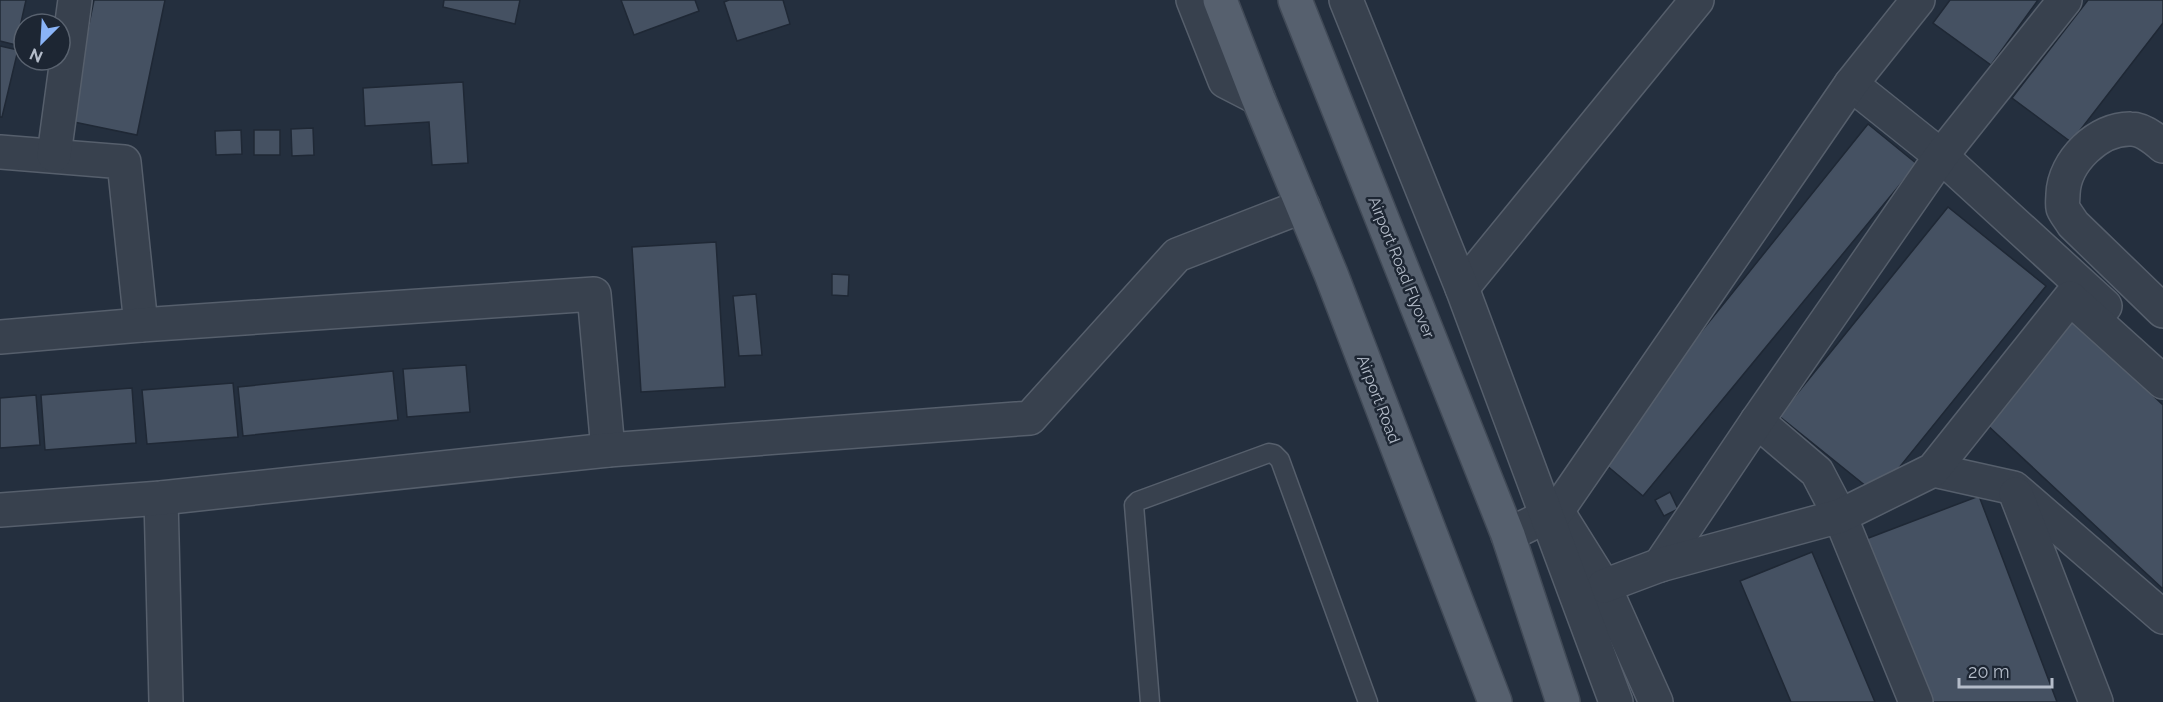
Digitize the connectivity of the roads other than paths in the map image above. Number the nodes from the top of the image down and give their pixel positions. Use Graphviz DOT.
graph roads {
  1 [pos="75,0"];
  2 [pos="1193,0"];
  3 [pos="1295,0"];
  4 [pos="1346,0"];
  5 [pos="1697,0"];
  6 [pos="1918,0"];
  7 [pos="2065,0"];
  8 [pos="1225,12"];
  9 [pos="1851,84"];
  10 [pos="1258,98"];
  11 [pos="2163,146"];
  12 [pos="0,152"];
  13 [pos="54,155"];
  14 [pos="1941,156"];
  15 [pos="1303,206"];
  16 [pos="1462,288"];
  17 [pos="2163,311"];
  18 [pos="141,325"];
  19 [pos="0,337"];
  20 [pos="2163,359"];
  21 [pos="2163,382"];
  22 [pos="1757,421"];
  23 [pos="608,450"];
  24 [pos="1933,470"];
  25 [pos="2014,488"];
  26 [pos="161,498"];
  27 [pos="0,510"];
  28 [pos="1553,514"];
  29 [pos="1840,516"];
  30 [pos="1508,535"];
  31 [pos="1660,565"];
  32 [pos="1604,586"];
  33 [pos="2163,617"];
  34 [pos="166,702"];
  35 [pos="1150,702"];
  36 [pos="1368,702"];
  37 [pos="1495,702"];
  38 [pos="1563,702"];
  39 [pos="1616,702"];
  40 [pos="1656,702"];
  41 [pos="1916,702"];
  42 [pos="2096,702"];
  1 -- 13 [label="street"];
  2 -- 10 [label="street"];
  3 -- 30 [label="main road, Airport Road Flyover"];
  4 -- 16 [label="street"];
  5 -- 16 [label="street"];
  6 -- 9 [label="street"];
  7 -- 14 [label="street"];
  8 -- 10 [label="main road"];
  9 -- 14 [label="street"];
  9 -- 28 [label="street"];
  10 -- 15 [label="main road, Airport Road"];
  11 -- 17 [label="street"];
  12 -- 13 [label="street"];
  13 -- 18 [label="street"];
  14 -- 20 [label="street"];
  14 -- 22 [label="street"];
  15 -- 23 [label="street"];
  15 -- 37 [label="main road, Airport Road"];
  16 -- 28 [label="street"];
  18 -- 19 [label="street"];
  18 -- 23 [label="street"];
  21 -- 24 [label="street"];
  22 -- 29 [label="street"];
  22 -- 31 [label="street"];
  23 -- 26 [label="street"];
  24 -- 25 [label="street"];
  24 -- 29 [label="street"];
  25 -- 33 [label="street"];
  25 -- 42 [label="street"];
  26 -- 27 [label="street"];
  26 -- 34 [label="street"];
  28 -- 30 [label="street"];
  28 -- 32 [label="street"];
  28 -- 39 [label="street"];
  29 -- 31 [label="street"];
  29 -- 41 [label="street"];
  30 -- 38 [label="main road, Airport Road Flyover"];
  31 -- 32 [label="street"];
  32 -- 40 [label="street"];
  35 -- 36 [label="lane"];
}
